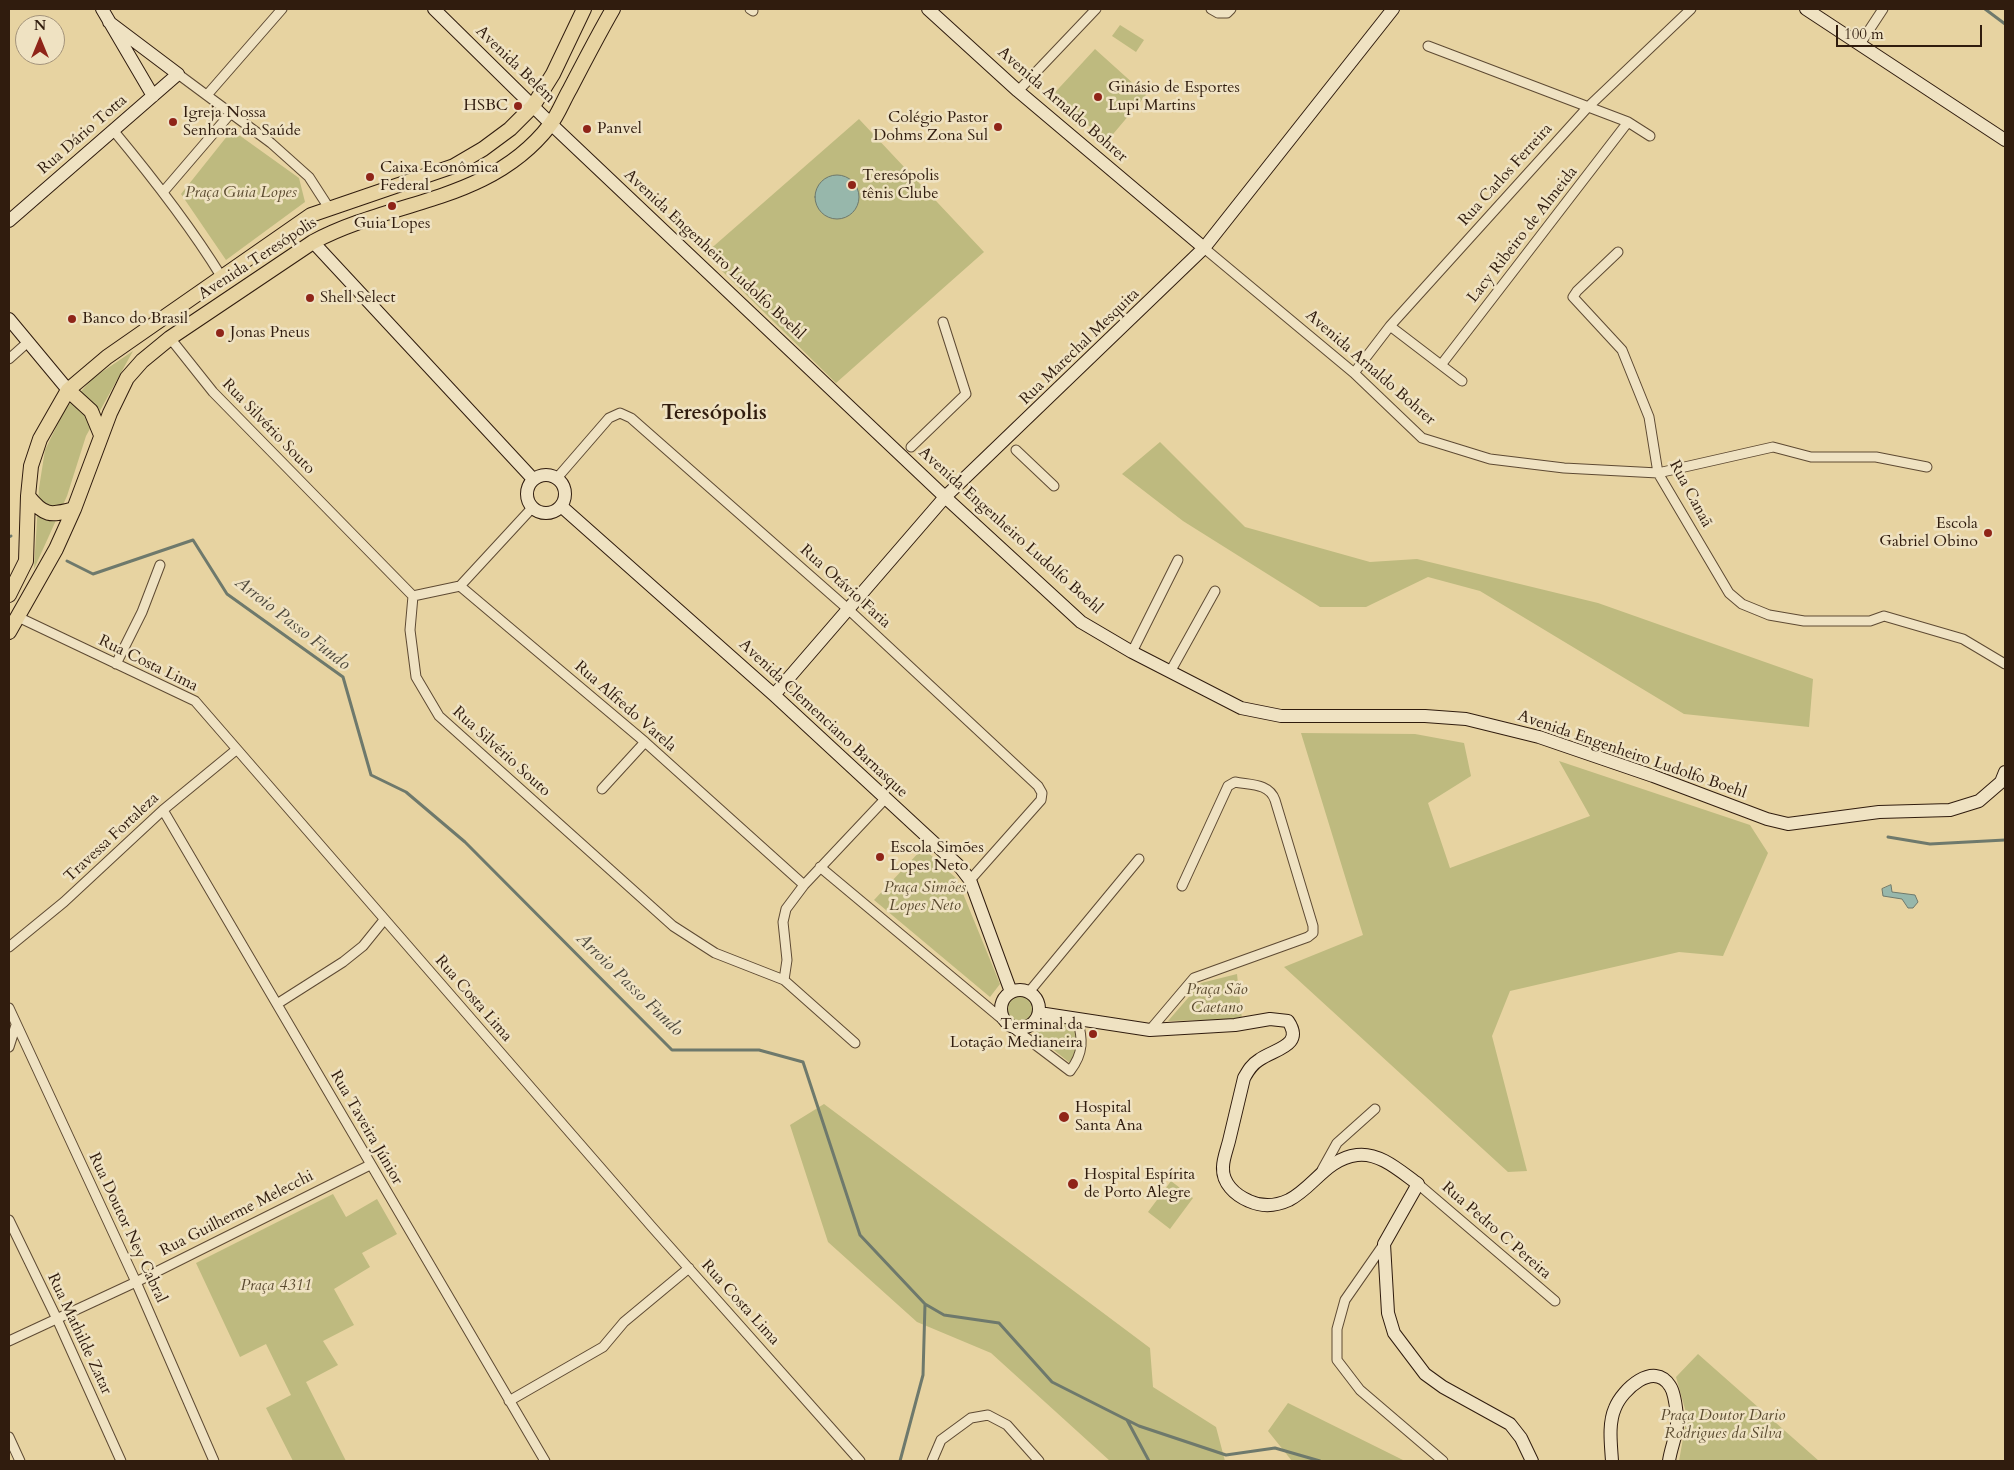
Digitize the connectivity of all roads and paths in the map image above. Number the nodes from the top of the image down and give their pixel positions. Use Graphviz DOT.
graph roads {
  1 [pos="102,9"];
  2 [pos="282,9"];
  3 [pos="434,9"];
  4 [pos="584,9"];
  5 [pos="613,9"];
  6 [pos="1096,9"];
  7 [pos="1211,9"];
  8 [pos="1230,9"];
  9 [pos="1393,9"];
  10 [pos="1691,9"];
  11 [pos="1806,9"];
  12 [pos="1882,9"];
  13 [pos="934,11"];
  14 [pos="110,22"];
  15 [pos="1860,44"];
  16 [pos="1428,46"];
  17 [pos="178,74"];
  18 [pos="1018,91"];
  19 [pos="207,95"];
  20 [pos="153,96"];
  21 [pos="533,106"];
  22 [pos="1587,108"];
  23 [pos="230,114"];
  24 [pos="1628,122"];
  25 [pos="551,124"];
  26 [pos="113,130"];
  27 [pos="1650,136"];
  28 [pos="2005,140"];
  29 [pos="164,191"];
  30 [pos="329,208"];
  31 [pos="9,221"];
  32 [pos="313,242"];
  33 [pos="1204,248"];
  34 [pos="1618,252"];
  35 [pos="221,276"];
  36 [pos="9,319"];
  37 [pos="943,322"];
  38 [pos="1390,326"];
  39 [pos="170,338"];
  40 [pos="28,342"];
  41 [pos="9,359"];
  42 [pos="1441,365"];
  43 [pos="1354,373"];
  44 [pos="1462,381"];
  45 [pos="68,390"];
  46 [pos="101,435"];
  47 [pos="911,448"];
  48 [pos="1016,450"];
  49 [pos="1927,467"];
  50 [pos="1658,473"];
  51 [pos="557,478"];
  52 [pos="533,479"];
  53 [pos="1054,486"];
  54 [pos="28,496"];
  55 [pos="946,497"];
  56 [pos="561,506"];
  57 [pos="532,508"];
  58 [pos="74,509"];
  59 [pos="1178,560"];
  60 [pos="160,565"];
  61 [pos="460,586"];
  62 [pos="1215,592"];
  63 [pos="9,595"];
  64 [pos="413,596"];
  65 [pos="849,610"];
  66 [pos="18,617"];
  67 [pos="9,632"];
  68 [pos="1132,652"];
  69 [pos="116,664"];
  70 [pos="2005,664"];
  71 [pos="1170,672"];
  72 [pos="774,694"];
  73 [pos="645,742"];
  74 [pos="236,750"];
  75 [pos="2005,772"];
  76 [pos="602,789"];
  77 [pos="886,798"];
  78 [pos="163,810"];
  79 [pos="1139,859"];
  80 [pos="820,867"];
  81 [pos="970,880"];
  82 [pos="804,885"];
  83 [pos="1182,886"];
  84 [pos="384,920"];
  85 [pos="9,948"];
  86 [pos="784,980"];
  87 [pos="1011,992"];
  88 [pos="1029,992"];
  89 [pos="277,1004"];
  90 [pos="9,1008"];
  91 [pos="1039,1013"];
  92 [pos="1077,1018"];
  93 [pos="1008,1024"];
  94 [pos="16,1025"];
  95 [pos="1150,1030"];
  96 [pos="855,1043"];
  97 [pos="9,1047"];
  98 [pos="1375,1109"];
  99 [pos="370,1165"];
  100 [pos="1322,1170"];
  101 [pos="1418,1184"];
  102 [pos="9,1220"];
  103 [pos="1384,1244"];
  104 [pos="688,1268"];
  105 [pos="136,1282"];
  106 [pos="1555,1301"];
  107 [pos="57,1319"];
  108 [pos="9,1341"];
  109 [pos="510,1401"];
  110 [pos="9,1437"];
  111 [pos="20,1461"];
  112 [pos="121,1461"];
  113 [pos="214,1461"];
  114 [pos="545,1461"];
  115 [pos="860,1461"];
  116 [pos="932,1461"];
  117 [pos="1039,1461"];
  118 [pos="1443,1461"];
  119 [pos="1532,1461"];
  120 [pos="1612,1461"];
  121 [pos="1669,1461"];
  1 -- 14 [label="street"];
  2 -- 19 [label="street"];
  3 -- 21 [label="street, Avenida Belém"];
  4 -- 21 [label="main road, Avenida Teresópolis"];
  5 -- 25 [label="main road, Avenida Teresópolis"];
  6 -- 18 [label="street"];
  7 -- 8 [label="street"];
  9 -- 33 [label="street, Rua Marechal Mesquita"];
  10 -- 22 [label="street, Rua Carlos Ferreira"];
  11 -- 15 [label="street"];
  12 -- 15 [label="street"];
  13 -- 18 [label="street, Avenida Arnaldo Bohrer"];
  14 -- 17 [label="street"];
  14 -- 20 [label="street"];
  15 -- 28 [label="street"];
  16 -- 22 [label="street"];
  17 -- 19 [label="street"];
  17 -- 20 [label="street, Rua Dário Totta"];
  18 -- 33 [label="street, Avenida Arnaldo Bohrer"];
  19 -- 23 [label="street"];
  20 -- 26 [label="street, Rua Dário Totta"];
  21 -- 25 [label="street, Avenida Belém"];
  21 -- 30 [label="main road, Avenida Teresópolis"];
  22 -- 24 [label="street"];
  22 -- 38 [label="street, Rua Carlos Ferreira"];
  23 -- 29 [label="street"];
  23 -- 30 [label="street"];
  24 -- 27 [label="street"];
  24 -- 42 [label="street, Lacy Ribeiro de Almeida"];
  25 -- 32 [label="main road, Avenida Teresópolis"];
  25 -- 55 [label="street, Avenida Engenheiro Ludolfo Boehl"];
  26 -- 29 [label="street"];
  26 -- 31 [label="street, Rua Dário Totta"];
  29 -- 35 [label="street"];
  30 -- 35 [label="main road, Avenida Teresópolis"];
  32 -- 39 [label="main road, Avenida Teresópolis"];
  32 -- 52 [label="street"];
  33 -- 43 [label="street, Avenida Arnaldo Bohrer"];
  33 -- 55 [label="street, Rua Marechal Mesquita"];
  34 -- 50 [label="street, Rua Canaã"];
  35 -- 45 [label="main road, Avenida Teresópolis"];
  36 -- 40 [label="street"];
  37 -- 47 [label="street"];
  38 -- 42 [label="street"];
  38 -- 43 [label="street, Rua Carlos Ferreira"];
  39 -- 46 [label="main road, Avenida Teresópolis"];
  39 -- 64 [label="street, Rua Silvério Souto"];
  40 -- 41 [label="street"];
  40 -- 45 [label="street"];
  42 -- 44 [label="street"];
  43 -- 50 [label="street, Avenida Arnaldo Bohrer"];
  45 -- 46 [label="main road"];
  45 -- 54 [label="main road, Avenida Teresópolis"];
  46 -- 58 [label="main road, Avenida Teresópolis"];
  48 -- 53 [label="street"];
  49 -- 50 [label="street, Avenida Arnaldo Bohrer"];
  50 -- 70 [label="street, Rua Canaã"];
  51 -- 52 [label="street"];
  51 -- 56 [label="street"];
  51 -- 65 [label="street, Rua Otávio Faria"];
  52 -- 57 [label="street"];
  54 -- 58 [label="main road"];
  54 -- 63 [label="main road, Avenida Teresópolis"];
  55 -- 65 [label="street, Rua Marechal Mesquita"];
  55 -- 68 [label="street, Avenida Engenheiro Ludolfo Boehl"];
  56 -- 57 [label="street"];
  56 -- 72 [label="street, Avenida Clemenciano Barnasque"];
  57 -- 61 [label="street"];
  58 -- 66 [label="main road, Avenida Teresópolis"];
  59 -- 68 [label="street"];
  60 -- 69 [label="street"];
  61 -- 64 [label="street"];
  61 -- 73 [label="street, Rua Alfredo Varela"];
  62 -- 71 [label="street"];
  64 -- 86 [label="street, Rua Silvério Souto"];
  65 -- 72 [label="street, Rua Marechal Mesquita"];
  65 -- 81 [label="street, Rua Otávio Faria"];
  66 -- 67 [label="main road, Avenida Teresópolis"];
  66 -- 69 [label="street, Rua Costa Lima"];
  68 -- 71 [label="street, Avenida Engenheiro Ludolfo Boehl"];
  69 -- 74 [label="street, Rua Costa Lima"];
  71 -- 75 [label="street, Avenida Engenheiro Ludolfo Boehl"];
  72 -- 77 [label="street, Avenida Clemenciano Barnasque"];
  73 -- 76 [label="street"];
  73 -- 82 [label="street, Rua Alfredo Varela"];
  74 -- 78 [label="street, Travessa Fortaleza"];
  74 -- 84 [label="street, Rua Costa Lima"];
  77 -- 80 [label="street"];
  77 -- 81 [label="street, Avenida Clemenciano Barnasque"];
  78 -- 85 [label="street, Travessa Fortaleza"];
  78 -- 89 [label="street, Rua Taveira Júnior"];
  79 -- 88 [label="street"];
  80 -- 82 [label="street"];
  80 -- 93 [label="street"];
  81 -- 87 [label="street, Avenida Clemenciano Barnasque"];
  82 -- 86 [label="street"];
  83 -- 95 [label="street"];
  84 -- 89 [label="street"];
  84 -- 104 [label="street, Rua Costa Lima"];
  86 -- 96 [label="street, Rua Silvério Souto"];
  87 -- 88 [label="street"];
  87 -- 93 [label="street"];
  88 -- 91 [label="street"];
  89 -- 99 [label="street, Rua Taveira Júnior"];
  90 -- 94 [label="street, Rua Doutor Ney Cabral"];
  91 -- 92 [label="street"];
  91 -- 93 [label="street"];
  92 -- 93 [label="street"];
  92 -- 95 [label="street"];
  94 -- 97 [label="street"];
  94 -- 105 [label="street, Rua Doutor Ney Cabral"];
  95 -- 100 [label="street"];
  98 -- 100 [label="street"];
  99 -- 105 [label="street, Rua Guilherme Melecchi"];
  99 -- 109 [label="street, Rua Taveira Júnior"];
  100 -- 101 [label="street"];
  101 -- 103 [label="street"];
  101 -- 106 [label="street, Rua Pedro C Pereira"];
  102 -- 107 [label="street, Rua Mathilde Zatar"];
  103 -- 118 [label="street"];
  103 -- 119 [label="street"];
  104 -- 109 [label="street"];
  104 -- 115 [label="street, Rua Costa Lima"];
  105 -- 107 [label="street, Rua Guilherme Melecchi"];
  105 -- 113 [label="street, Rua Doutor Ney Cabral"];
  107 -- 108 [label="street, Rua Guilherme Melecchi"];
  107 -- 112 [label="street, Rua Mathilde Zatar"];
  109 -- 114 [label="street, Rua Taveira Júnior"];
  110 -- 111 [label="street"];
  116 -- 117 [label="street"];
  120 -- 121 [label="street"];
}
